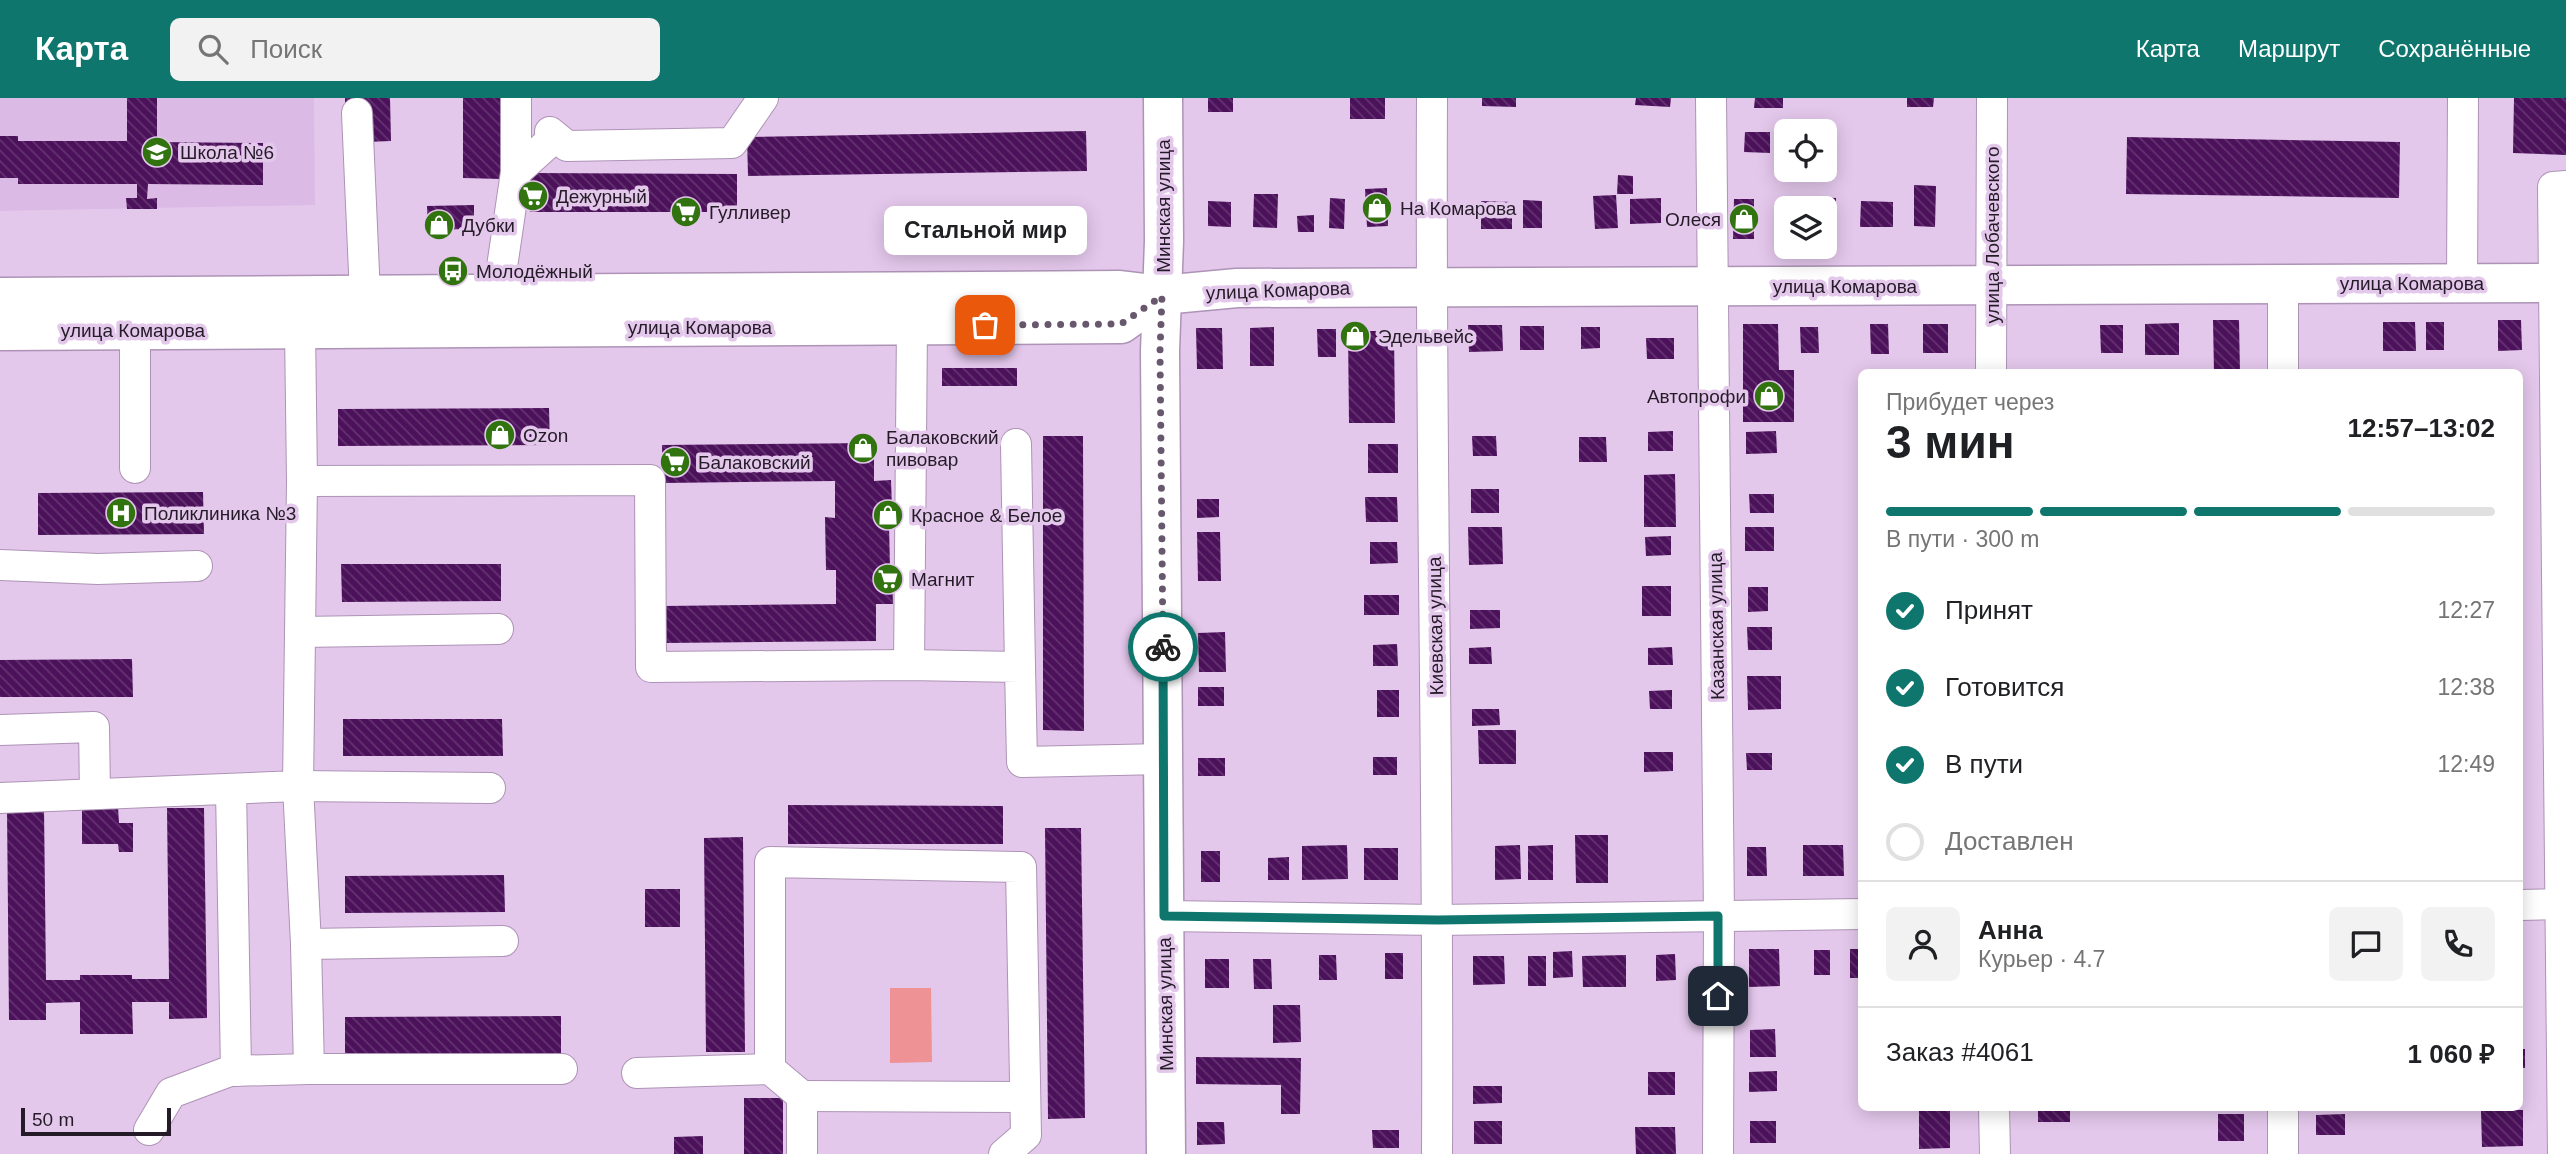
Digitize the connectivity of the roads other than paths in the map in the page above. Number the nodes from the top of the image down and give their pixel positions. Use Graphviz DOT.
graph roads {
  1 [pos="516,98"];
  2 [pos="762,98"];
  3 [pos="1163,98"];
  4 [pos="1432,98"];
  5 [pos="1711,98"];
  6 [pos="1992,98"];
  7 [pos="2463,98"];
  8 [pos="357,113"];
  9 [pos="516,172"];
  10 [pos="2566,186"];
  11 [pos="2462,283"];
  12 [pos="2561,283"];
  13 [pos="2283,284"];
  14 [pos="1992,285"];
  15 [pos="1713,286"];
  16 [pos="1431,287"];
  17 [pos="498,294"];
  18 [pos="365,295"];
  19 [pos="1162,296"];
  20 [pos="0,297"];
  21 [pos="912,326"];
  22 [pos="300,329"];
  23 [pos="135,330"];
  24 [pos="0,331"];
  25 [pos="1992,369"];
  26 [pos="2283,369"];
  27 [pos="1016,444"];
  28 [pos="135,468"];
  29 [pos="302,481"];
  30 [pos="0,565"];
  31 [pos="197,566"];
  32 [pos="498,629"];
  33 [pos="300,632"];
  34 [pos="909,665"];
  35 [pos="1020,667"];
  36 [pos="0,730"];
  37 [pos="1164,758"];
  38 [pos="298,786"];
  39 [pos="490,788"];
  40 [pos="231,789"];
  41 [pos="95,794"];
  42 [pos="0,798"];
  43 [pos="2563,904"];
  44 [pos="2523,905"];
  45 [pos="1858,914"];
  46 [pos="1164,916"];
  47 [pos="1718,916"];
  48 [pos="1438,920"];
  49 [pos="503,942"];
  50 [pos="306,944"];
  51 [pos="309,1069"];
  52 [pos="562,1069"];
  53 [pos="770,1069"];
  54 [pos="236,1071"];
  55 [pos="637,1073"];
  56 [pos="802,1096"];
  57 [pos="1025,1097"];
  58 [pos="1994,1111"];
  59 [pos="2283,1111"];
  60 [pos="149,1130"];
  61 [pos="802,1154"];
  62 [pos="1004,1154"];
  63 [pos="1166,1154"];
  64 [pos="1437,1154"];
  65 [pos="1718,1154"];
  66 [pos="1995,1154"];
  67 [pos="2283,1154"];
  68 [pos="2563,1154"];
  1 -- 9 [label="street"];
  2 -- 9 [label="street"];
  3 -- 19 [label="main road, Минская улица"];
  4 -- 16 [label="street, Киевская улица"];
  5 -- 15 [label="street, Казанская улица"];
  6 -- 14 [label="street, улица Лобачевского"];
  7 -- 11 [label="street"];
  8 -- 18 [label="street"];
  9 -- 17 [label="street"];
  10 -- 12 [label="street"];
  11 -- 12 [label="main road, улица Комарова"];
  11 -- 13 [label="main road, улица Комарова"];
  12 -- 43 [label="street"];
  13 -- 14 [label="main road, улица Комарова"];
  13 -- 26 [label="street"];
  14 -- 15 [label="main road, улица Комарова"];
  14 -- 25 [label="street, улица Лобачевского"];
  15 -- 16 [label="main road, улица Комарова"];
  15 -- 47 [label="street, Казанская улица"];
  16 -- 19 [label="main road, улица Комарова"];
  16 -- 48 [label="street, Киевская улица"];
  17 -- 18 [label="main road"];
  17 -- 19 [label="main road"];
  18 -- 20 [label="main road"];
  19 -- 21 [label="main road, улица Комарова"];
  19 -- 37 [label="main road, Минская улица"];
  21 -- 22 [label="main road, улица Комарова"];
  21 -- 34 [label="street"];
  22 -- 23 [label="main road, улица Комарова"];
  22 -- 29 [label="street"];
  23 -- 24 [label="main road, улица Комарова"];
  23 -- 28 [label="street"];
  27 -- 35 [label="street"];
  29 -- 33 [label="street"];
  29 -- 34 [label="street"];
  30 -- 31 [label="street"];
  32 -- 33 [label="street"];
  33 -- 38 [label="street"];
  34 -- 35 [label="street"];
  35 -- 37 [label="street"];
  36 -- 41 [label="street"];
  37 -- 46 [label="main road, Минская улица"];
  38 -- 39 [label="street"];
  38 -- 40 [label="street"];
  38 -- 50 [label="street"];
  40 -- 41 [label="street"];
  40 -- 54 [label="street"];
  41 -- 42 [label="street"];
  43 -- 44 [label="street"];
  43 -- 68 [label="street"];
  45 -- 47 [label="street"];
  46 -- 48 [label="street"];
  46 -- 63 [label="main road, Минская улица"];
  47 -- 48 [label="street"];
  47 -- 65 [label="street, Казанская улица"];
  48 -- 64 [label="street, Киевская улица"];
  49 -- 50 [label="street"];
  50 -- 51 [label="street"];
  51 -- 52 [label="street"];
  51 -- 54 [label="street"];
  53 -- 55 [label="street"];
  53 -- 56 [label="street"];
  53 -- 57 [label="street"];
  54 -- 60 [label="street"];
  56 -- 57 [label="street"];
  56 -- 61 [label="street"];
  57 -- 62 [label="street"];
  58 -- 66 [label="street"];
  59 -- 67 [label="street"];
}
